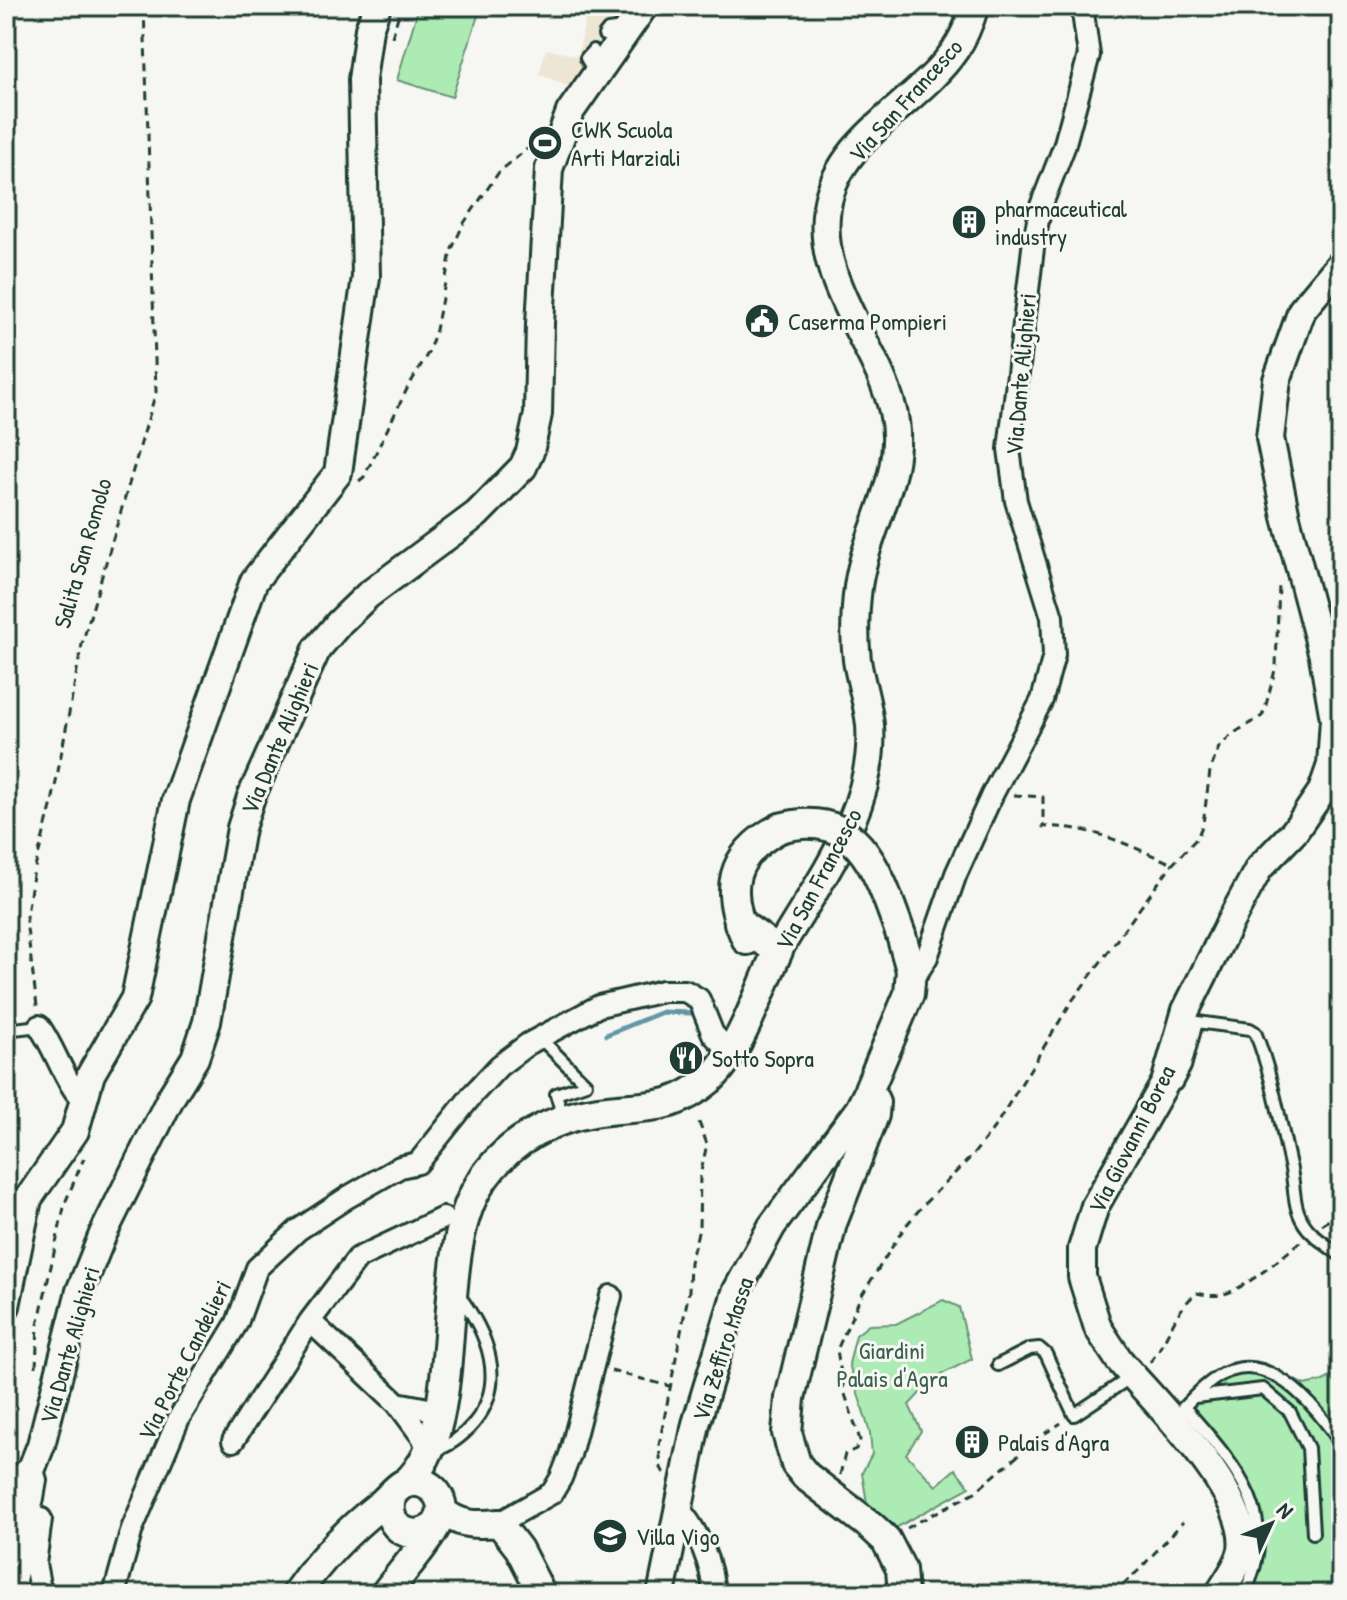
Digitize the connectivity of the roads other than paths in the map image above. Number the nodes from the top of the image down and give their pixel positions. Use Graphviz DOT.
graph roads {
  1 [pos="377,6"];
  2 [pos="975,6"];
  3 [pos="1082,6"];
  4 [pos="625,23"];
  5 [pos="1341,263"];
  6 [pos="739,923"];
  7 [pos="778,951"];
  8 [pos="911,978"];
  9 [pos="763,984"];
  10 [pos="39,1026"];
  11 [pos="6,1030"];
  12 [pos="546,1044"];
  13 [pos="731,1053"];
  14 [pos="1165,1083"];
  15 [pos="869,1089"];
  16 [pos="82,1100"];
  17 [pos="564,1119"];
  18 [pos="443,1218"];
  19 [pos="1341,1256"];
  20 [pos="453,1288"];
  21 [pos="611,1296"];
  22 [pos="6,1306"];
  23 [pos="310,1321"];
  24 [pos="998,1365"];
  25 [pos="1132,1376"];
  26 [pos="1195,1397"];
  27 [pos="397,1403"];
  28 [pos="439,1411"];
  29 [pos="1178,1414"];
  30 [pos="233,1441"];
  31 [pos="1341,1444"];
  32 [pos="428,1453"];
  33 [pos="23,1480"];
  34 [pos="422,1501"];
  35 [pos="678,1508"];
  36 [pos="488,1524"];
  37 [pos="1313,1533"];
  38 [pos="6,1547"];
  39 [pos="415,1555"];
  40 [pos="12,1594"];
  41 [pos="41,1594"];
  42 [pos="114,1594"];
  43 [pos="296,1594"];
  44 [pos="385,1594"];
  45 [pos="542,1594"];
  46 [pos="661,1594"];
  47 [pos="714,1594"];
  48 [pos="903,1594"];
  49 [pos="1227,1594"];
  1 -- 16 [label="street"];
  2 -- 7 [label="street, Via San Francesco"];
  3 -- 8 [label="street, Via Dante Alighieri"];
  4 -- 33 [label="street, Via Dante Alighieri"];
  5 -- 14 [label="street, Via Giovanni Borea"];
  6 -- 7 [label="main road"];
  6 -- 8 [label="main road, bridge"];
  6 -- 9 [label="main road"];
  7 -- 9 [label="main road, Via San Francesco"];
  8 -- 15 [label="main road, Via Dante Alighieri"];
  9 -- 13 [label="main road, Via San Francesco"];
  10 -- 11 [label="lane"];
  10 -- 16 [label="street"];
  12 -- 13 [label="street, Via Porte Candelieri"];
  12 -- 17 [label="lane"];
  12 -- 42 [label="street, Via Porte Candelieri"];
  13 -- 17 [label="main road, Via San Francesco"];
  14 -- 19 [label="lane"];
  14 -- 25 [label="street, Via Giovanni Borea"];
  15 -- 35 [label="street, Via Zeffiro Massa"];
  15 -- 48 [label="main road"];
  16 -- 22 [label="street"];
  17 -- 20 [label="main road, Via San Francesco"];
  18 -- 23 [label="street"];
  20 -- 28 [label="main road, Via San Francesco"];
  20 -- 32 [label="lane"];
  21 -- 36 [label="street"];
  23 -- 27 [label="street"];
  23 -- 30 [label="street"];
  24 -- 25 [label="lane"];
  25 -- 29 [label="street, Via Giovanni Borea"];
  26 -- 29 [label="lane"];
  26 -- 31 [label="lane"];
  26 -- 37 [label="lane"];
  27 -- 28 [label="street"];
  27 -- 32 [label="street"];
  28 -- 32 [label="main road, Via San Francesco"];
  29 -- 49 [label="street, Via Giovanni Borea"];
  32 -- 34 [label="main road, Via San Francesco"];
  33 -- 38 [label="street, Via Dante Alighieri"];
  33 -- 40 [label="street"];
  33 -- 41 [label="street"];
  34 -- 36 [label="street"];
  34 -- 39 [label="main road"];
  34 -- 43 [label="main road"];
  35 -- 46 [label="street, Via Zeffiro Massa"];
  35 -- 47 [label="street"];
  36 -- 39 [label="street"];
  36 -- 45 [label="street"];
  39 -- 44 [label="main road"];
}
